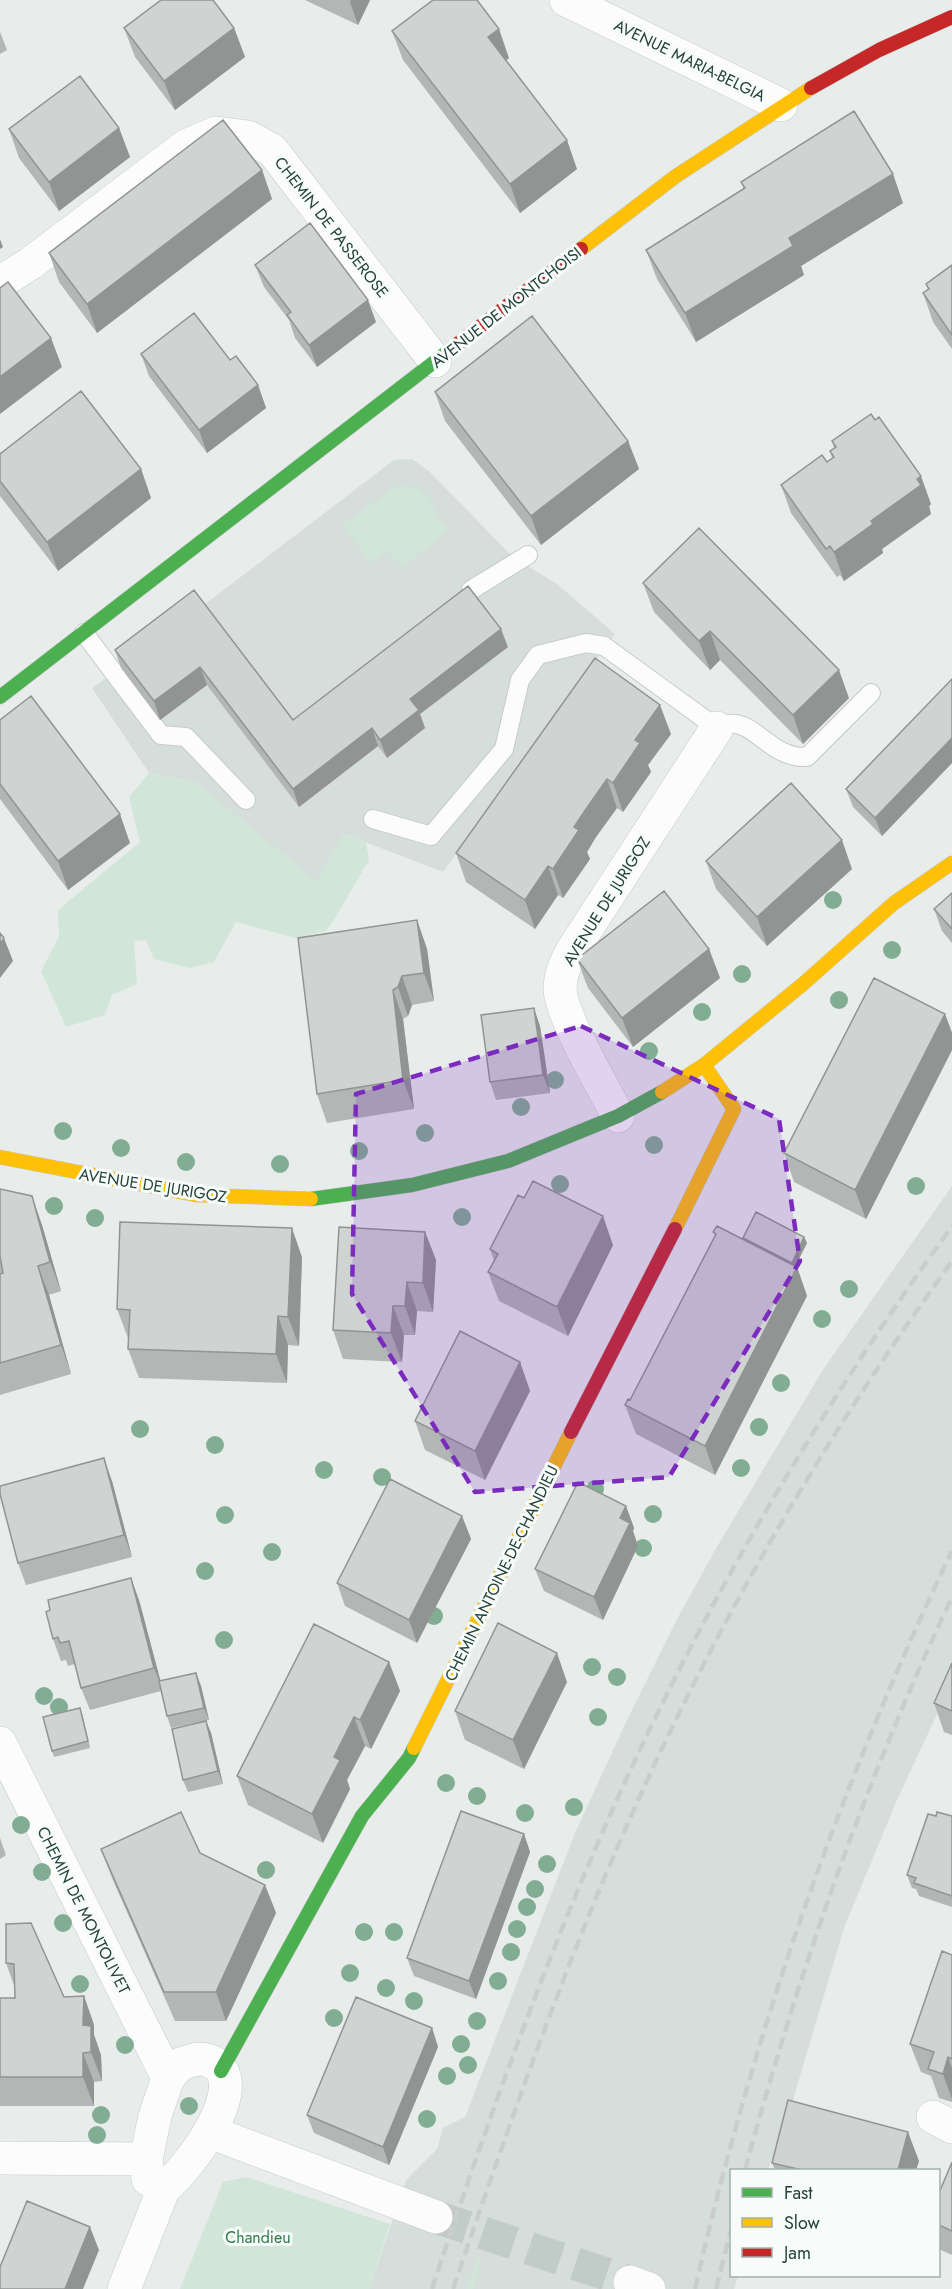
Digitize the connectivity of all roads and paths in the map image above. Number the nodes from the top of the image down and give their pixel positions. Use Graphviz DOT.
graph roads {
  1 [pos="566,0"];
  2 [pos="952,17"];
  3 [pos="781,105"];
  4 [pos="0,283"];
  5 [pos="435,361"];
  6 [pos="528,555"];
  7 [pos="471,590"];
  8 [pos="84,633"];
  9 [pos="871,693"];
  10 [pos="0,697"];
  11 [pos="717,728"];
  12 [pos="246,800"];
  13 [pos="373,819"];
  14 [pos="952,862"];
  15 [pos="704,1065"];
  16 [pos="618,1116"];
  17 [pos="0,1157"];
  18 [pos="0,1743"];
  19 [pos="221,2071"];
  20 [pos="168,2078"];
  21 [pos="210,2132"];
  22 [pos="0,2158"];
  23 [pos="146,2159"];
  24 [pos="164,2188"];
  25 [pos="436,2217"];
  26 [pos="124,2289"];
  1 -- 3 [label="street, AVENUE MARIA-BELGIA"];
  2 -- 3 [label="street, AVENUE DE MONTCHOISI"];
  3 -- 5 [label="street, AVENUE DE MONTCHOISI"];
  4 -- 5 [label="street, CHEMIN DE PASSEROSE"];
  5 -- 8 [label="street, AVENUE DE MONTCHOISI"];
  6 -- 7 [label="lane"];
  8 -- 10 [label="street, AVENUE DE MONTCHOISI"];
  8 -- 12 [label="lane"];
  9 -- 11 [label="lane"];
  11 -- 13 [label="lane"];
  11 -- 16 [label="street, AVENUE DE JURIGOZ"];
  14 -- 15 [label="street, AVENUE DE JURIGOZ"];
  15 -- 16 [label="street, AVENUE DE JURIGOZ"];
  15 -- 19 [label="street, CHEMIN ANTOINE-DE-CHANDIEU"];
  16 -- 17 [label="street, AVENUE DE JURIGOZ"];
  18 -- 20 [label="street, CHEMIN DE MONTOLIVET"];
  19 -- 20 [label="street"];
  19 -- 21 [label="street"];
  20 -- 23 [label="street"];
  21 -- 24 [label="street"];
  21 -- 25 [label="street"];
  22 -- 23 [label="street"];
  23 -- 24 [label="street"];
  24 -- 26 [label="street"];
}
